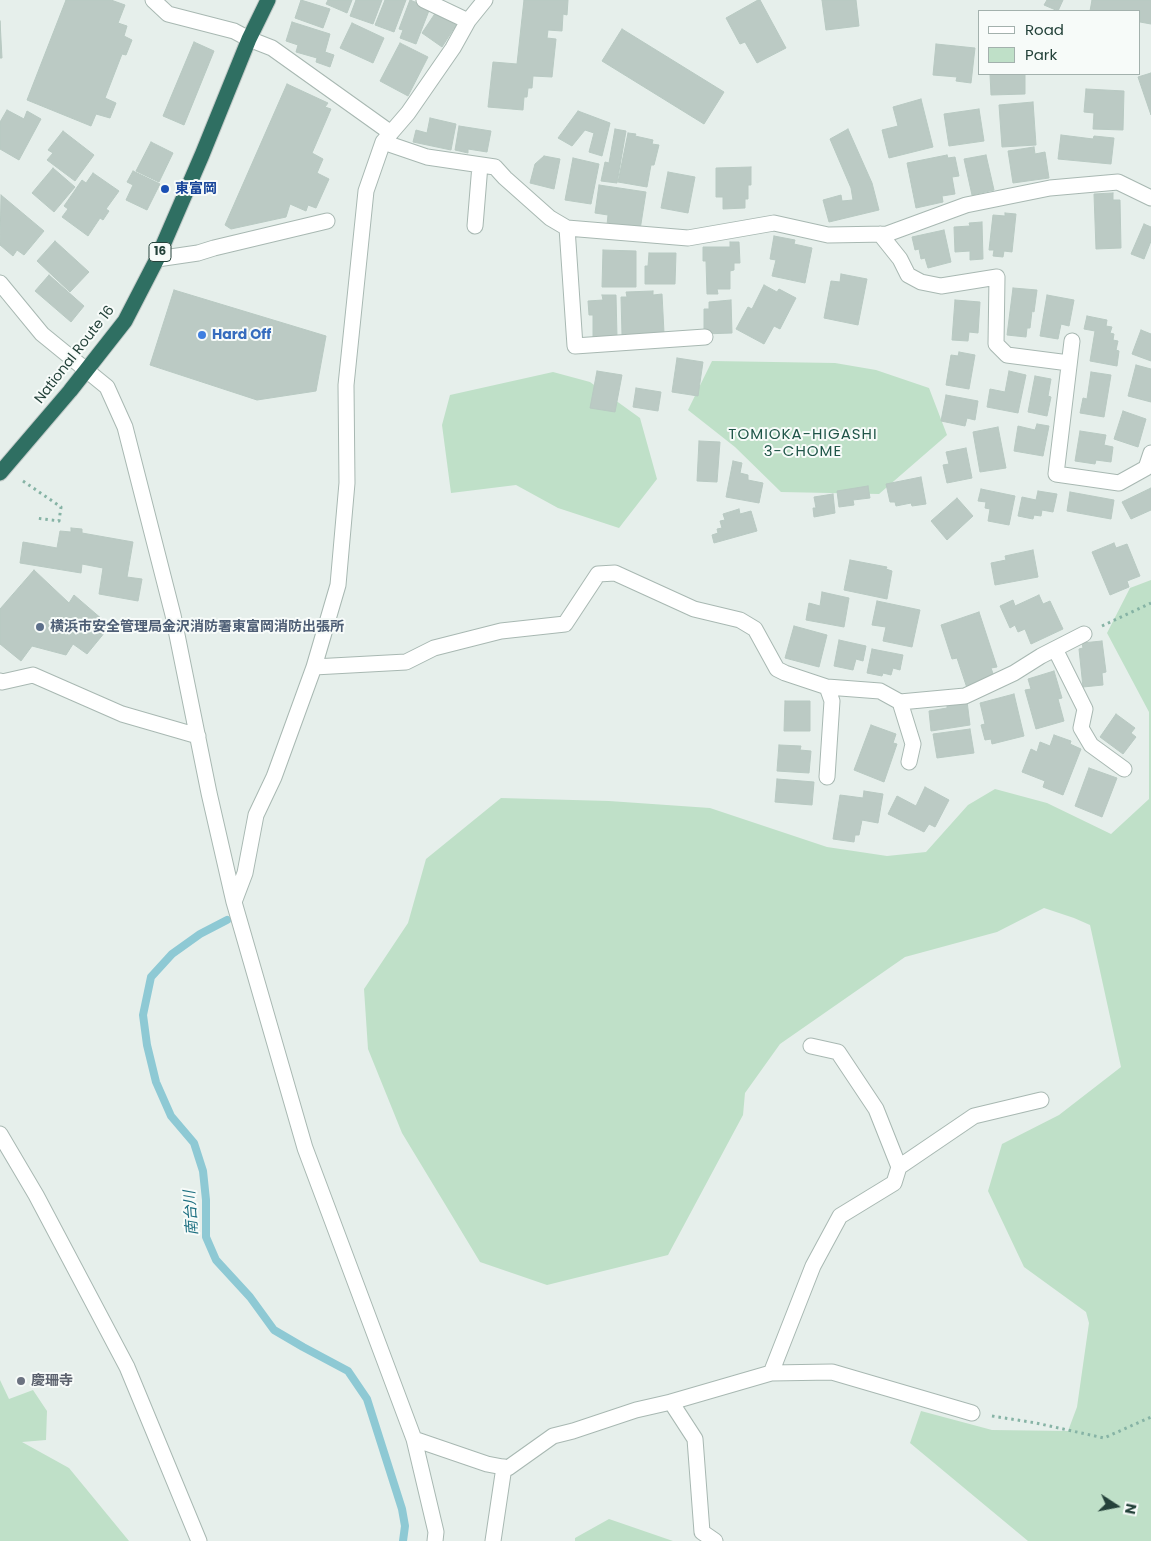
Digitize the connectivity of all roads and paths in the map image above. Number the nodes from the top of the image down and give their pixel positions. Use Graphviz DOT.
graph roads {
  1 [pos="153,0"];
  2 [pos="268,0"];
  3 [pos="424,0"];
  4 [pos="485,0"];
  5 [pos="468,21"];
  6 [pos="249,39"];
  7 [pos="387,138"];
  8 [pos="480,165"];
  9 [pos="1151,198"];
  10 [pos="327,221"];
  11 [pos="475,226"];
  12 [pos="567,228"];
  13 [pos="880,234"];
  14 [pos="157,259"];
  15 [pos="0,283"];
  16 [pos="705,337"];
  17 [pos="1072,341"];
  18 [pos="1069,363"];
  19 [pos="86,369"];
  20 [pos="1151,453"];
  21 [pos="0,473"];
  22 [pos="23,481"];
  23 [pos="36,518"];
  24 [pos="1151,603"];
  25 [pos="1084,634"];
  26 [pos="1055,649"];
  27 [pos="314,667"];
  28 [pos="0,681"];
  29 [pos="827,686"];
  30 [pos="900,702"];
  31 [pos="198,736"];
  32 [pos="909,762"];
  33 [pos="1124,769"];
  34 [pos="827,776"];
  35 [pos="234,902"];
  36 [pos="811,1046"];
  37 [pos="1041,1100"];
  38 [pos="0,1134"];
  39 [pos="899,1167"];
  40 [pos="771,1373"];
  41 [pos="670,1402"];
  42 [pos="972,1414"];
  43 [pos="1151,1417"];
  44 [pos="414,1438"];
  45 [pos="504,1467"];
  46 [pos="199,1541"];
  47 [pos="435,1541"];
  48 [pos="494,1541"];
  49 [pos="715,1541"];
  1 -- 6 [label="street"];
  2 -- 6 [label="highway, National Route 16 / 16"];
  3 -- 5 [label="street"];
  4 -- 5 [label="street"];
  5 -- 7 [label="street"];
  6 -- 7 [label="street"];
  6 -- 14 [label="highway, National Route 16 / 16"];
  7 -- 8 [label="street"];
  7 -- 27 [label="street"];
  8 -- 11 [label="street"];
  8 -- 12 [label="street"];
  9 -- 13 [label="street"];
  10 -- 14 [label="street"];
  12 -- 13 [label="street"];
  12 -- 16 [label="street"];
  13 -- 18 [label="street"];
  14 -- 19 [label="highway, National Route 16 / 16"];
  15 -- 19 [label="street"];
  17 -- 18 [label="street"];
  18 -- 20 [label="street"];
  19 -- 21 [label="highway, National Route 16 / 16"];
  19 -- 31 [label="street"];
  22 -- 23 [label="path"];
  24 -- 25 [label="path"];
  25 -- 26 [label="street"];
  26 -- 30 [label="street"];
  26 -- 33 [label="street"];
  27 -- 29 [label="street"];
  27 -- 35 [label="street"];
  28 -- 31 [label="street"];
  29 -- 30 [label="street"];
  29 -- 34 [label="street"];
  30 -- 32 [label="street"];
  31 -- 35 [label="street"];
  35 -- 44 [label="street"];
  36 -- 39 [label="street"];
  37 -- 39 [label="street"];
  38 -- 46 [label="street"];
  39 -- 40 [label="street"];
  40 -- 41 [label="street"];
  40 -- 42 [label="street"];
  41 -- 45 [label="street"];
  41 -- 49 [label="street"];
  42 -- 43 [label="path"];
  44 -- 45 [label="street"];
  44 -- 47 [label="street"];
  45 -- 48 [label="street"];
}
